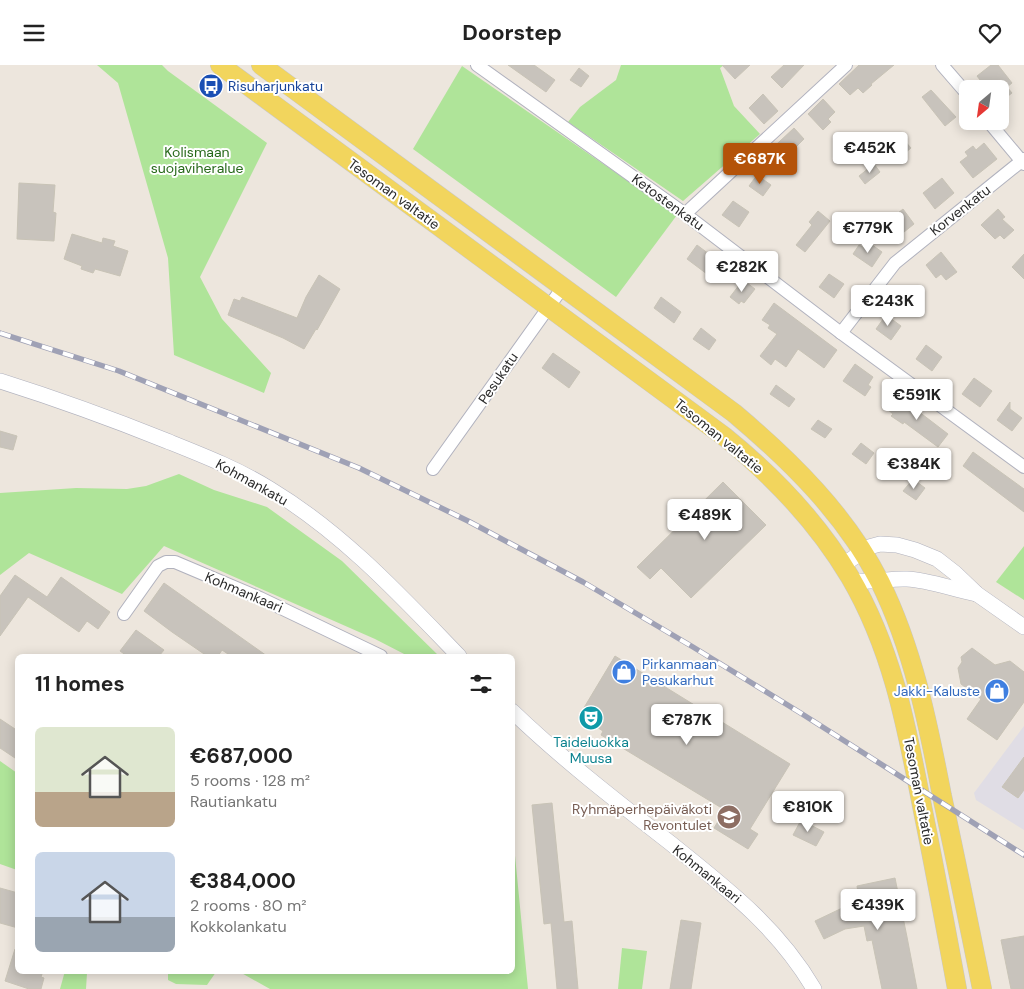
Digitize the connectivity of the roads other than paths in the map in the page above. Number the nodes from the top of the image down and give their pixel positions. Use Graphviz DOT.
graph roads {
  1 [pos="220,65"];
  2 [pos="260,65"];
  3 [pos="477,65"];
  4 [pos="846,65"];
  5 [pos="942,65"];
  6 [pos="959,85"];
  7 [pos="996,130"];
  8 [pos="1023,161"];
  9 [pos="685,214"];
  10 [pos="563,287"];
  11 [pos="548,307"];
  12 [pos="840,333"];
  13 [pos="0,381"];
  14 [pos="1024,467"];
  15 [pos="433,469"];
  16 [pos="862,552"];
  17 [pos="847,572"];
  18 [pos="879,581"];
  19 [pos="977,594"];
  20 [pos="124,614"];
  21 [pos="1024,627"];
  22 [pos="377,654"];
  23 [pos="457,654"];
  24 [pos="519,724"];
  25 [pos="814,989"];
  26 [pos="957,989"];
  27 [pos="982,989"];
  1 -- 11 [label="main road, Tesoman valtatie"];
  2 -- 10 [label="main road, Tesoman valtatie"];
  3 -- 9 [label="street, Ketostenkatu"];
  4 -- 9 [label="street"];
  5 -- 6 [label="street"];
  7 -- 8 [label="street"];
  8 -- 12 [label="street, Korvenkatu"];
  9 -- 12 [label="street, Ketostenkatu"];
  10 -- 11 [label="street, Pesukatu"];
  10 -- 16 [label="main road, Tesoman valtatie"];
  11 -- 15 [label="street, Pesukatu"];
  11 -- 17 [label="main road, Tesoman valtatie"];
  12 -- 14 [label="street, Ketostenkatu"];
  13 -- 23 [label="street, Kohmankatu"];
  16 -- 17 [label="street"];
  16 -- 18 [label="main road, Tesoman valtatie"];
  16 -- 19 [label="street"];
  17 -- 18 [label="street"];
  17 -- 26 [label="main road, Tesoman valtatie"];
  18 -- 19 [label="street"];
  18 -- 27 [label="main road, Tesoman valtatie"];
  19 -- 21 [label="street"];
  20 -- 22 [label="street, Kohmankaari"];
  24 -- 25 [label="street, Kohmankaari"];
}
